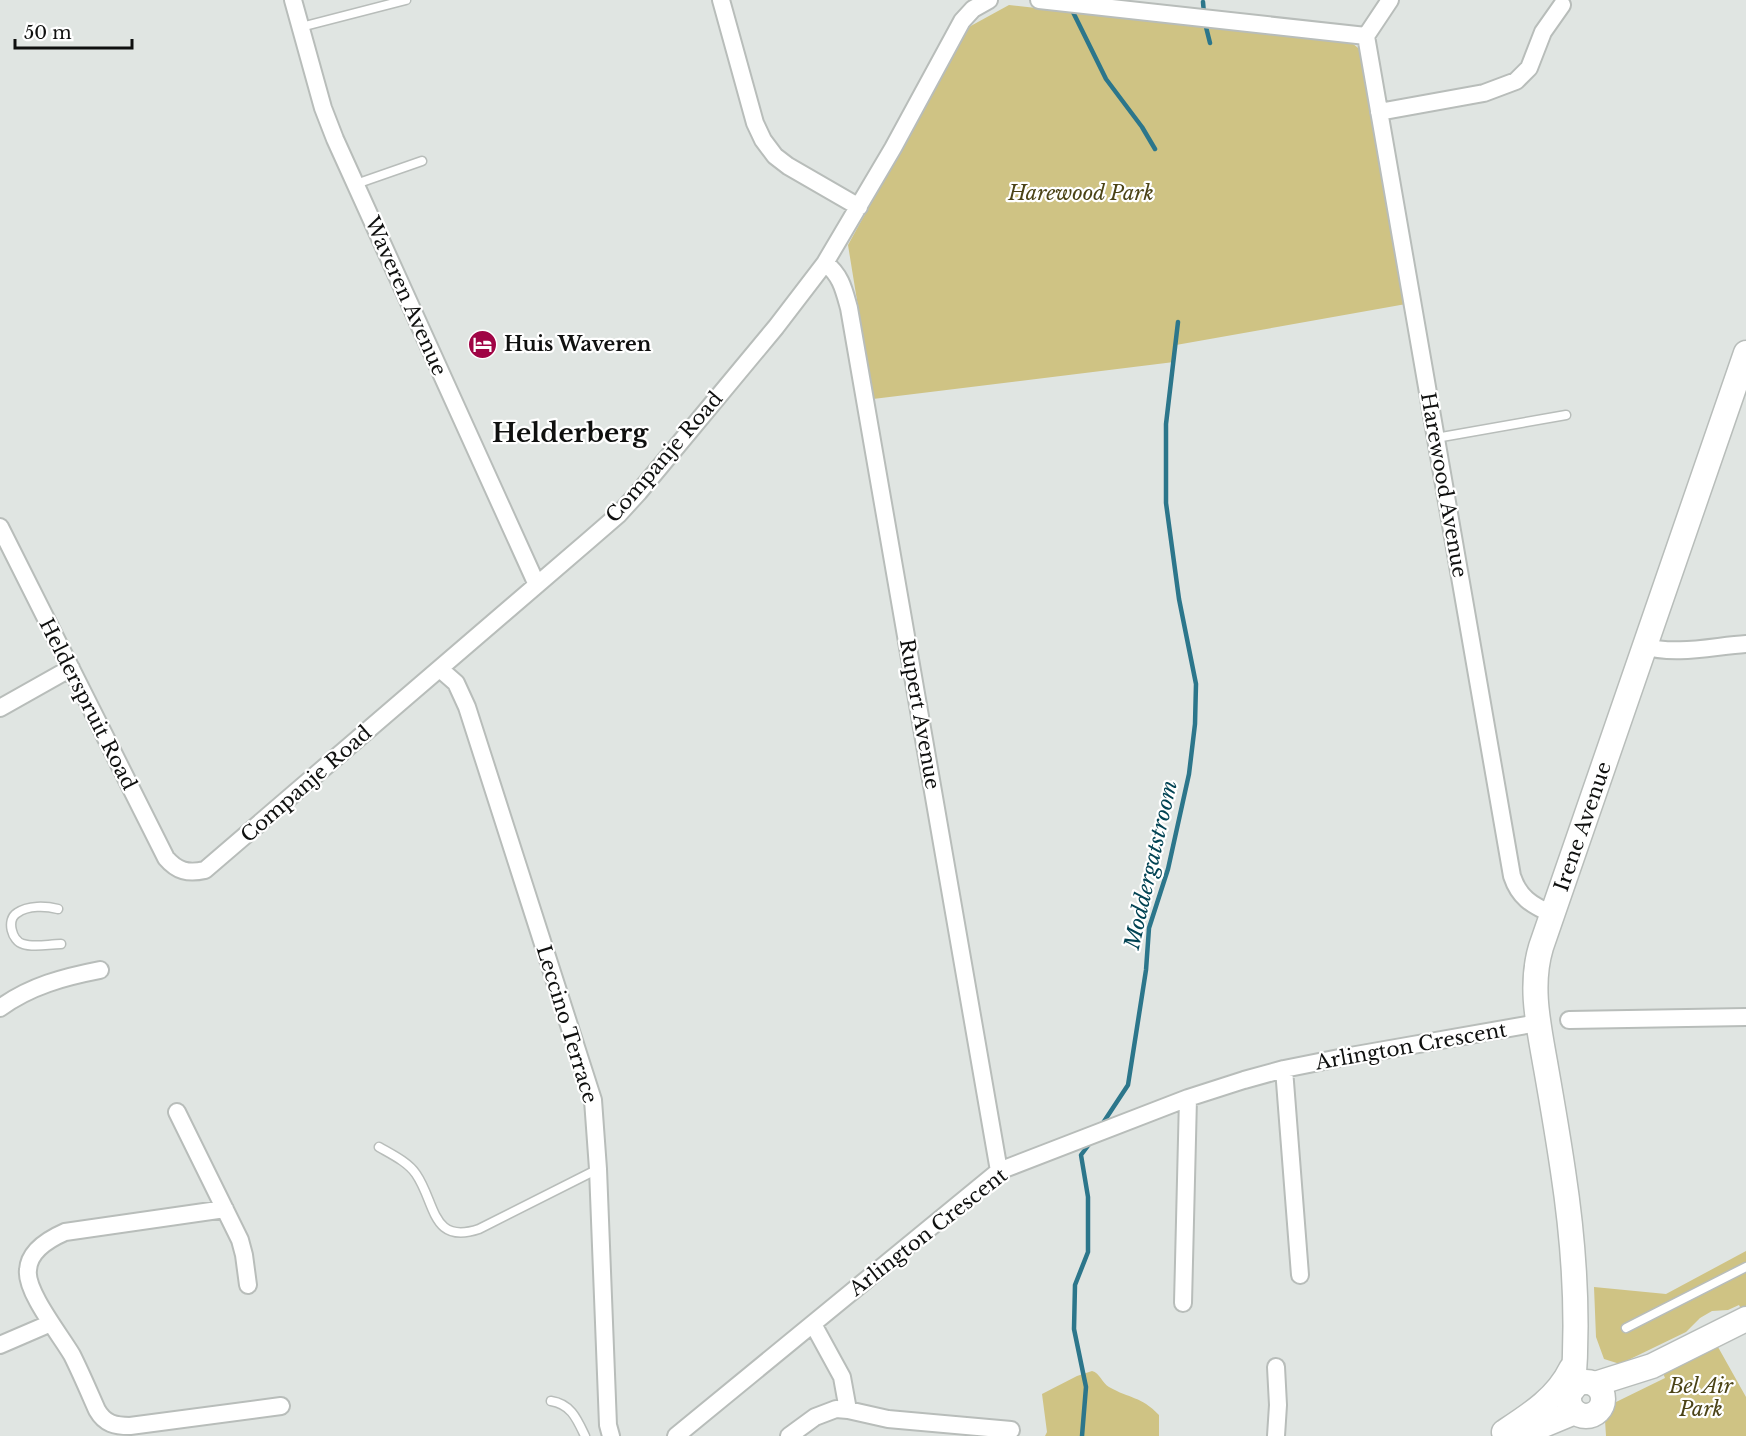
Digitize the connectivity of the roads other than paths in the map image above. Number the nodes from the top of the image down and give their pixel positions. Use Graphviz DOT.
graph roads {
  1 [pos="293,0"];
  2 [pos="406,0"];
  3 [pos="721,0"];
  4 [pos="989,0"];
  5 [pos="1039,0"];
  6 [pos="1389,0"];
  7 [pos="1562,5"];
  8 [pos="301,27"];
  9 [pos="1366,36"];
  10 [pos="1379,112"];
  11 [pos="422,161"];
  12 [pos="356,184"];
  13 [pos="859,207"];
  14 [pos="825,262"];
  15 [pos="1746,353"];
  16 [pos="1566,416"];
  17 [pos="1436,438"];
  18 [pos="0,527"];
  19 [pos="537,585"];
  20 [pos="1746,644"];
  21 [pos="1644,646"];
  22 [pos="71,668"];
  23 [pos="440,669"];
  24 [pos="0,708"];
  25 [pos="186,872"];
  26 [pos="58,909"];
  27 [pos="1552,914"];
  28 [pos="61,944"];
  29 [pos="100,970"];
  30 [pos="0,1008"];
  31 [pos="1746,1017"];
  32 [pos="1569,1020"];
  33 [pos="1538,1023"];
  34 [pos="1284,1069"];
  35 [pos="1188,1098"];
  36 [pos="177,1112"];
  37 [pos="379,1147"];
  38 [pos="598,1169"];
  39 [pos="999,1171"];
  40 [pos="225,1209"];
  41 [pos="1746,1267"];
  42 [pos="1300,1275"];
  43 [pos="248,1285"];
  44 [pos="1184,1303"];
  45 [pos="1746,1319"];
  46 [pos="51,1323"];
  47 [pos="813,1324"];
  48 [pos="1579,1326"];
  49 [pos="1626,1328"];
  50 [pos="0,1345"];
  51 [pos="1575,1361"];
  52 [pos="1652,1366"];
  53 [pos="1276,1367"];
  54 [pos="1618,1377"];
  55 [pos="551,1401"];
  56 [pos="281,1406"];
  57 [pos="1586,1406"];
  58 [pos="848,1410"];
  59 [pos="1011,1430"];
  60 [pos="1505,1435"];
  61 [pos="585,1436"];
  62 [pos="611,1436"];
  63 [pos="676,1436"];
  64 [pos="789,1436"];
  65 [pos="1276,1436"];
  1 -- 8 [label="street, Waveren Avenue"];
  2 -- 8 [label="lane"];
  3 -- 13 [label="street"];
  4 -- 13 [label="street, Companje Road"];
  5 -- 9 [label="street"];
  6 -- 9 [label="street"];
  7 -- 10 [label="street"];
  8 -- 12 [label="street, Waveren Avenue"];
  9 -- 10 [label="street, Harewood Avenue"];
  10 -- 17 [label="street, Harewood Avenue"];
  11 -- 12 [label="lane"];
  12 -- 19 [label="street, Waveren Avenue"];
  13 -- 14 [label="street, Companje Road"];
  14 -- 19 [label="street, Companje Road"];
  14 -- 39 [label="street, Rupert Avenue"];
  15 -- 21 [label="street, Irene Avenue"];
  16 -- 17 [label="lane"];
  17 -- 27 [label="street, Harewood Avenue"];
  18 -- 22 [label="street, Helderspruit Road"];
  19 -- 23 [label="street, Companje Road"];
  20 -- 21 [label="street"];
  21 -- 27 [label="street, Irene Avenue"];
  22 -- 24 [label="street"];
  22 -- 25 [label="street, Helderspruit Road"];
  23 -- 25 [label="street, Companje Road"];
  23 -- 38 [label="street, Leccino Terrace"];
  26 -- 28 [label="lane"];
  27 -- 33 [label="street, Irene Avenue"];
  29 -- 30 [label="street"];
  31 -- 32 [label="street"];
  33 -- 34 [label="street, Arlington Crescent"];
  33 -- 48 [label="street, Irene Avenue"];
  34 -- 35 [label="street, Arlington Crescent"];
  34 -- 42 [label="street"];
  35 -- 39 [label="street, Arlington Crescent"];
  35 -- 44 [label="street"];
  36 -- 40 [label="street"];
  37 -- 38 [label="lane"];
  38 -- 62 [label="street, Leccino Terrace"];
  39 -- 47 [label="street, Arlington Crescent"];
  40 -- 43 [label="street"];
  40 -- 46 [label="street"];
  41 -- 49 [label="lane"];
  45 -- 52 [label="street"];
  46 -- 50 [label="street"];
  46 -- 56 [label="street"];
  47 -- 58 [label="street"];
  47 -- 63 [label="street, Arlington Crescent"];
  48 -- 51 [label="street, Irene Avenue"];
  48 -- 54 [label="street"];
  48 -- 57 [label="street, Irene Avenue"];
  51 -- 57 [label="street, Irene Avenue"];
  51 -- 60 [label="street"];
  52 -- 54 [label="street"];
  52 -- 57 [label="street"];
  53 -- 65 [label="street"];
  54 -- 57 [label="street"];
  55 -- 61 [label="lane"];
  57 -- 60 [label="street"];
  58 -- 59 [label="street"];
  58 -- 64 [label="street"];
}
